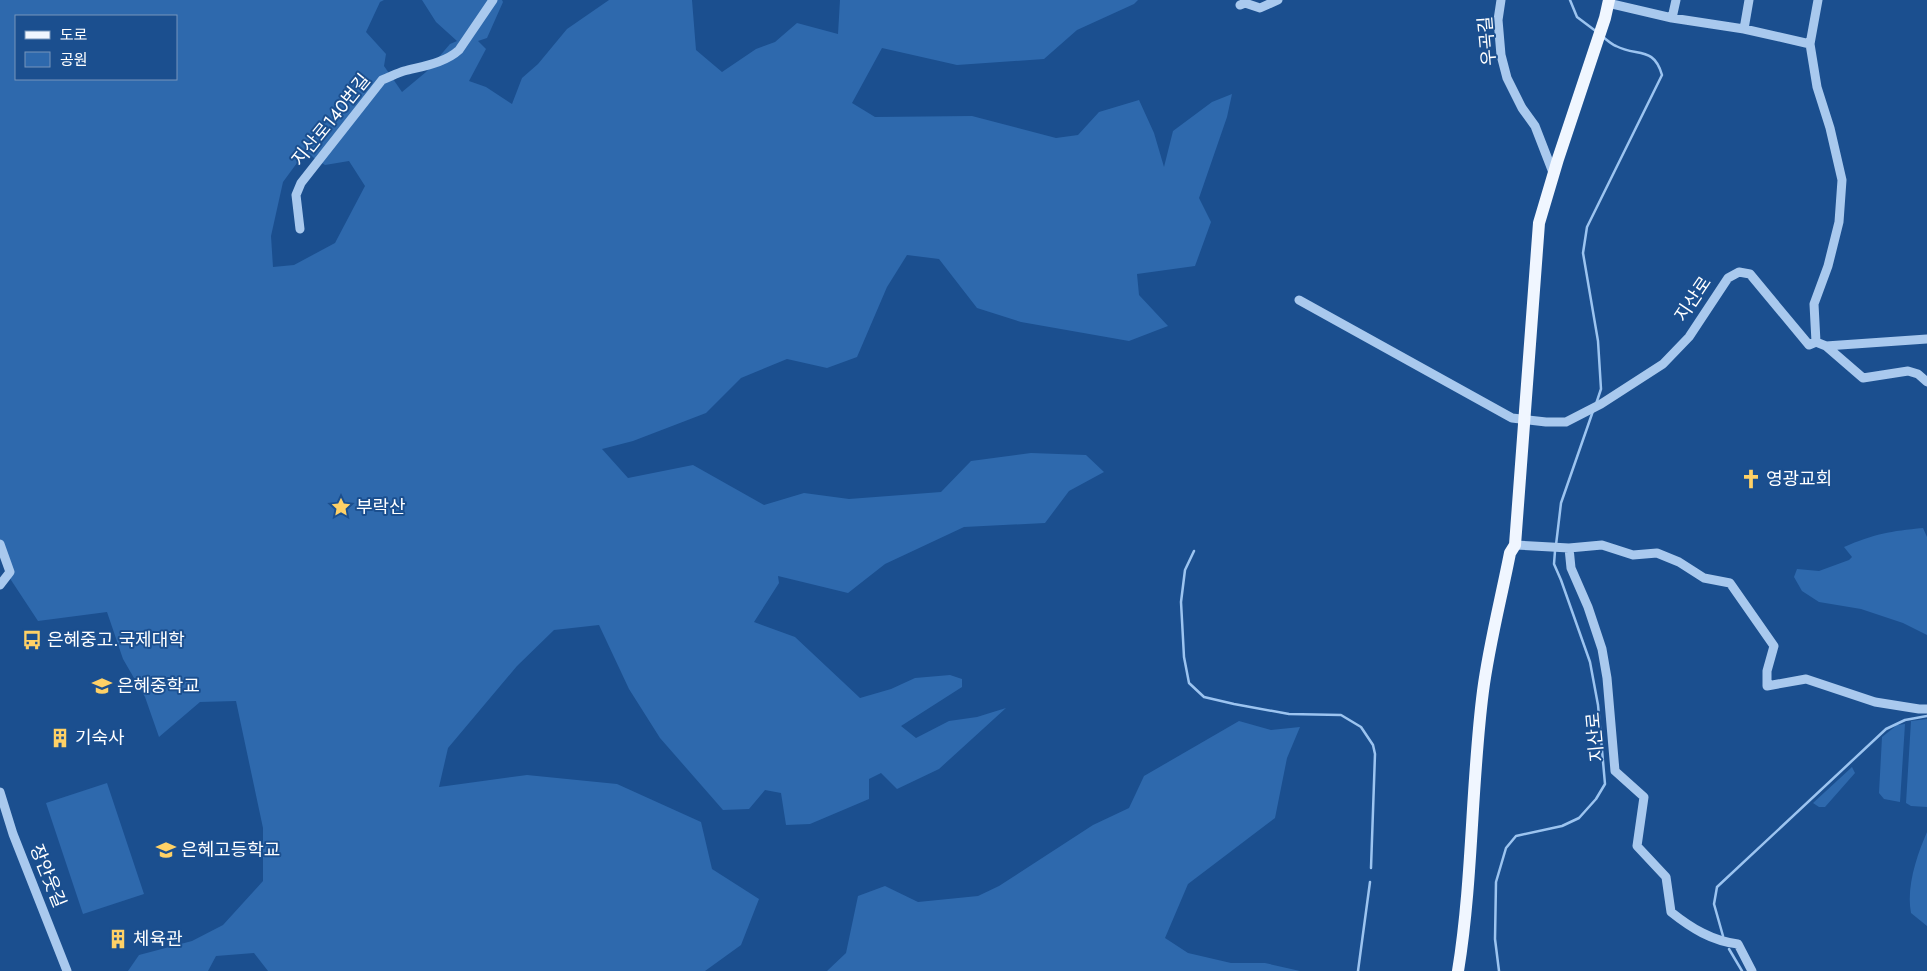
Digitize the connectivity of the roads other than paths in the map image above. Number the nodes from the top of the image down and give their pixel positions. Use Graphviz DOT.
graph roads {
  1 [pos="493,0"];
  2 [pos="1278,0"];
  3 [pos="1501,0"];
  4 [pos="1676,0"];
  5 [pos="1749,0"];
  6 [pos="1818,0"];
  7 [pos="1609,1"];
  8 [pos="1240,5"];
  9 [pos="1672,18"];
  10 [pos="1744,29"];
  11 [pos="1810,44"];
  12 [pos="1554,175"];
  13 [pos="300,229"];
  14 [pos="1299,300"];
  15 [pos="1927,339"];
  16 [pos="1816,342"];
  17 [pos="1826,346"];
  18 [pos="1922,373"];
  19 [pos="1927,382"];
  20 [pos="1524,418"];
  21 [pos="0,544"];
  22 [pos="1515,545"];
  23 [pos="1565,548"];
  24 [pos="0,586"];
  25 [pos="1927,709"];
  26 [pos="0,792"];
  27 [pos="67,971"];
  28 [pos="1458,971"];
  29 [pos="1752,971"];
  1 -- 13 [label="street, 지산로140번길"];
  2 -- 8 [label="street"];
  3 -- 12 [label="street, 우곡길"];
  4 -- 9 [label="street"];
  5 -- 10 [label="street"];
  6 -- 11 [label="street"];
  7 -- 9 [label="street"];
  7 -- 12 [label="main road"];
  9 -- 10 [label="street"];
  10 -- 11 [label="street"];
  11 -- 16 [label="street"];
  12 -- 20 [label="main road"];
  14 -- 20 [label="street, 지산로"];
  15 -- 17 [label="street"];
  16 -- 17 [label="street, 지산로"];
  16 -- 20 [label="street, 지산로"];
  17 -- 18 [label="street, 지산로"];
  18 -- 19 [label="street, 지산로"];
  20 -- 22 [label="main road"];
  21 -- 24 [label="street"];
  22 -- 23 [label="street"];
  22 -- 28 [label="main road"];
  23 -- 25 [label="street"];
  23 -- 29 [label="street, 지산로"];
  26 -- 27 [label="street, 장안웃길"];
}
